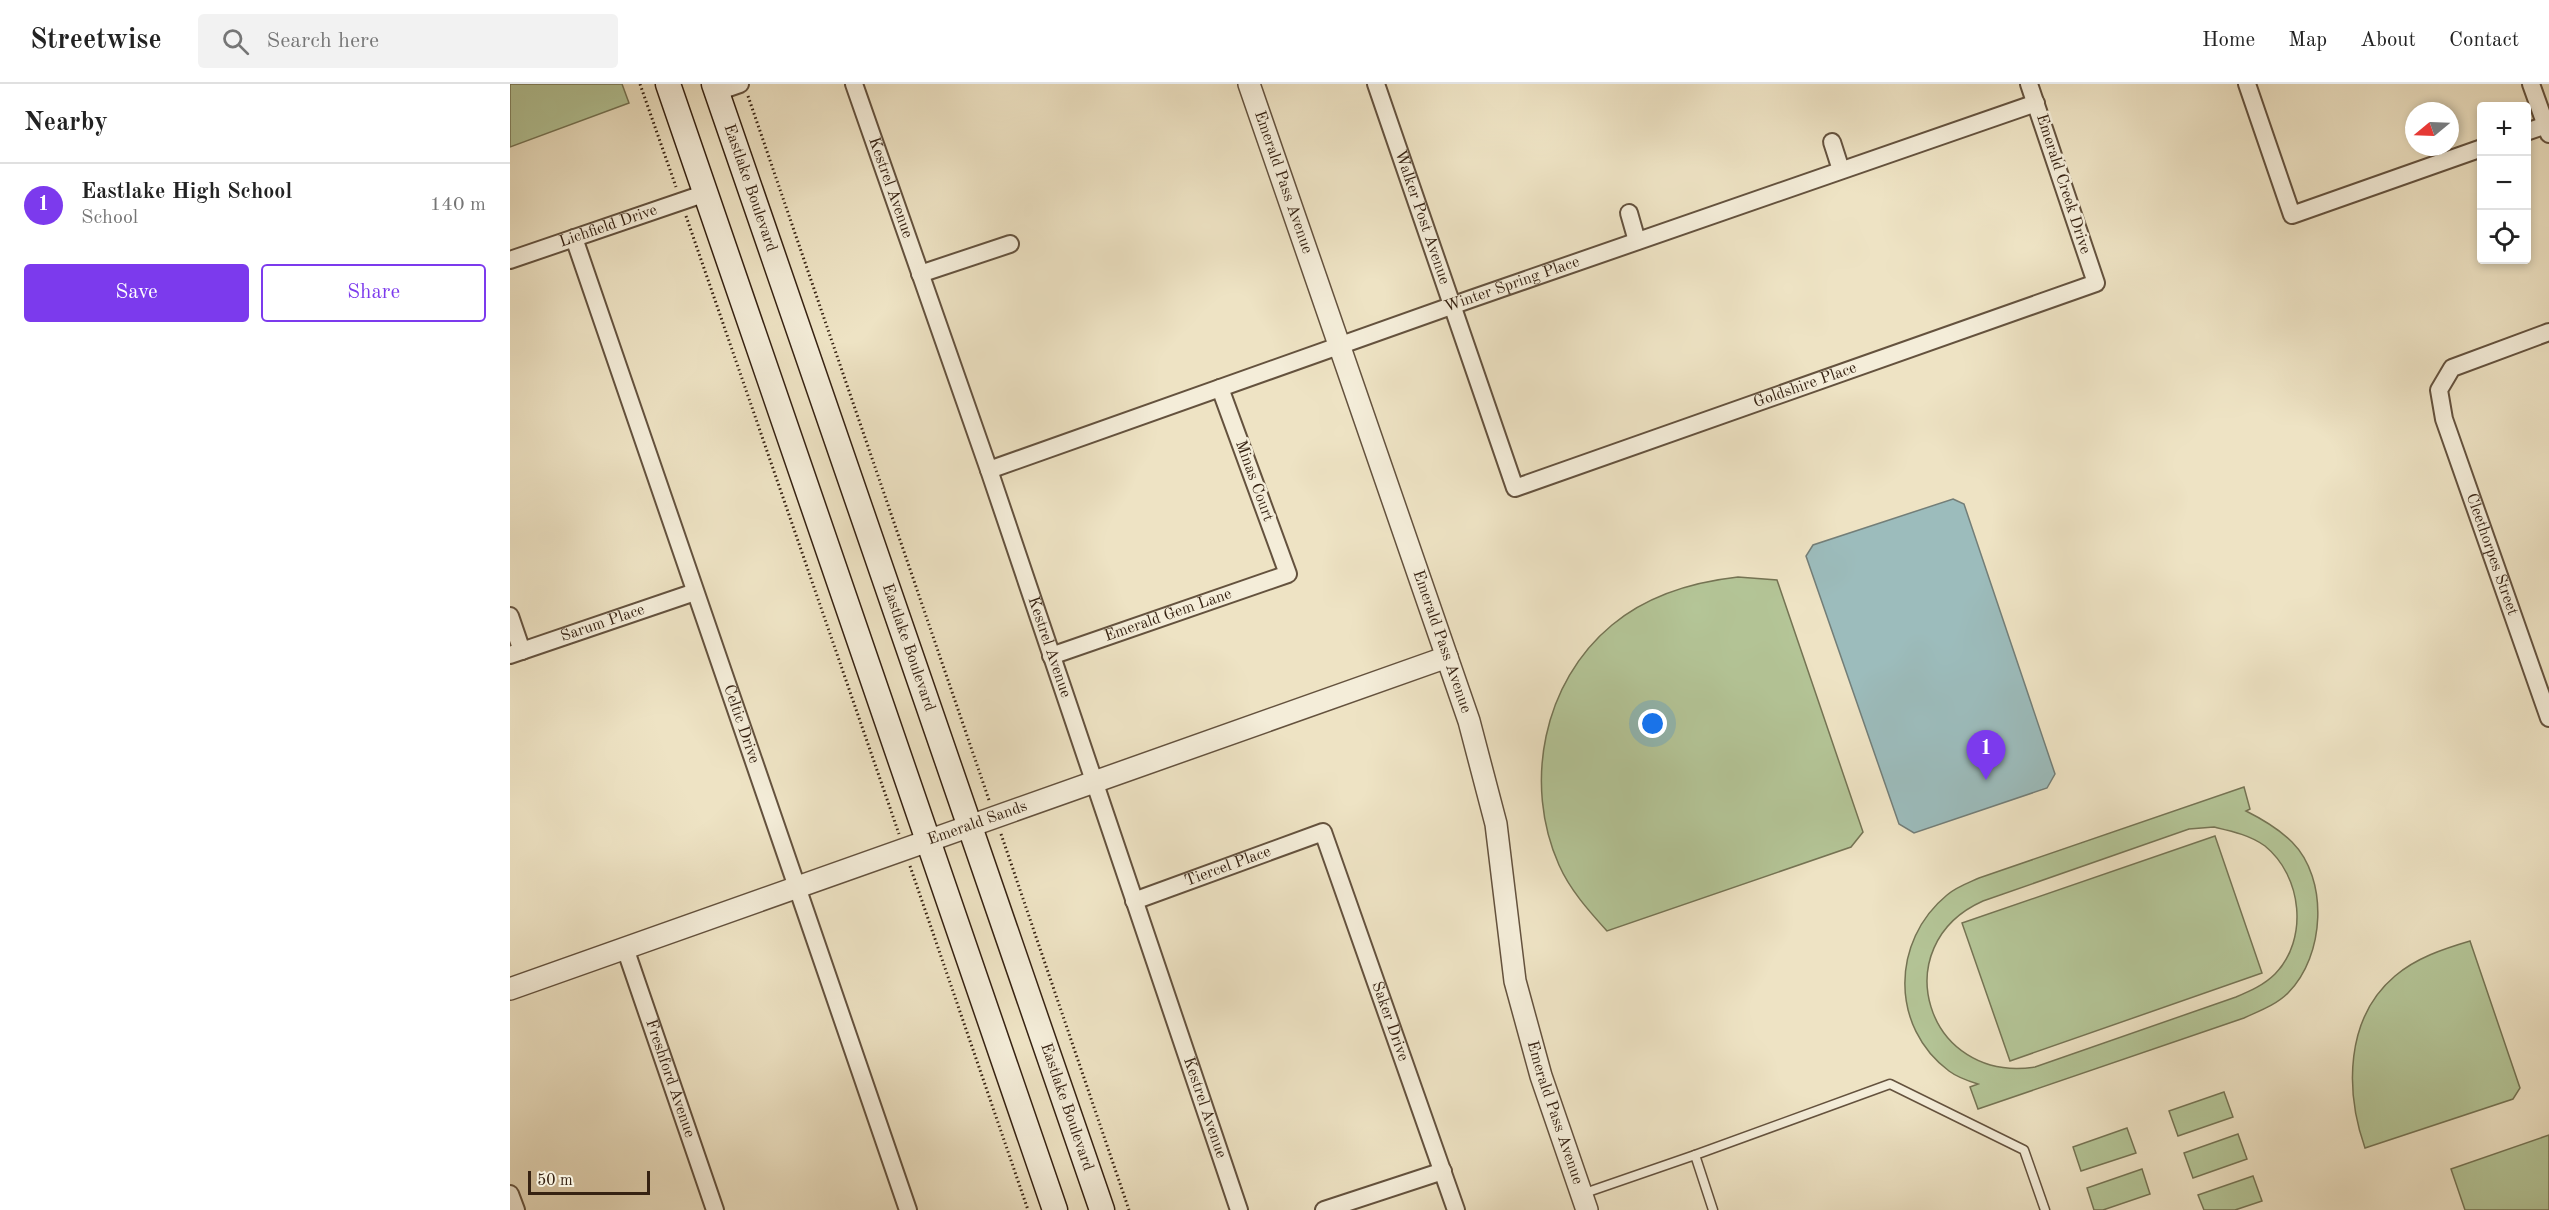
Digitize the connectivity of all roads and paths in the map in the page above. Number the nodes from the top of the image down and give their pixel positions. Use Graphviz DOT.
graph roads {
  1 [pos="640,84"];
  2 [pos="668,84"];
  3 [pos="740,84"];
  4 [pos="854,84"];
  5 [pos="1249,84"];
  6 [pos="1376,84"];
  7 [pos="2029,84"];
  8 [pos="2247,84"];
  9 [pos="2531,84"];
  10 [pos="716,88"];
  11 [pos="749,100"];
  12 [pos="2036,103"];
  13 [pos="2548,128"];
  14 [pos="2531,131"];
  15 [pos="1832,142"];
  16 [pos="2477,149"];
  17 [pos="1841,170"];
  18 [pos="675,183"];
  19 [pos="706,193"];
  20 [pos="1629,213"];
  21 [pos="687,219"];
  22 [pos="574,238"];
  23 [pos="1637,241"];
  24 [pos="1010,244"];
  25 [pos="510,260"];
  26 [pos="920,274"];
  27 [pos="2096,283"];
  28 [pos="1452,305"];
  29 [pos="2549,332"];
  30 [pos="1340,347"];
  31 [pos="1220,388"];
  32 [pos="989,470"];
  33 [pos="1515,488"];
  34 [pos="1288,574"];
  35 [pos="695,592"];
  36 [pos="510,616"];
  37 [pos="516,653"];
  38 [pos="1051,656"];
  39 [pos="1447,657"];
  40 [pos="2549,718"];
  41 [pos="1093,783"];
  42 [pos="987,794"];
  43 [pos="971,826"];
  44 [pos="896,827"];
  45 [pos="1323,832"];
  46 [pos="929,841"];
  47 [pos="1005,846"];
  48 [pos="911,870"];
  49 [pos="796,887"];
  50 [pos="1134,901"];
  51 [pos="625,948"];
  52 [pos="510,989"];
  53 [pos="1695,1155"];
  54 [pos="1443,1171"];
  55 [pos="510,1194"];
  56 [pos="1585,1202"];
  57 [pos="516,1210"];
  58 [pos="715,1210"];
  59 [pos="908,1210"];
  60 [pos="1028,1210"];
  61 [pos="1055,1210"];
  62 [pos="1102,1210"];
  63 [pos="1129,1210"];
  64 [pos="1239,1210"];
  65 [pos="1324,1210"];
  66 [pos="1456,1210"];
  67 [pos="1713,1210"];
  68 [pos="2045,1210"];
  1 -- 18 [label="path"];
  2 -- 19 [label="main road"];
  3 -- 10 [label="street"];
  4 -- 26 [label="street, Kestrel Avenue"];
  5 -- 30 [label="street, Emerald Pass Avenue"];
  6 -- 28 [label="street, Walker Post Avenue"];
  7 -- 12 [label="street, Emerald Creek Drive"];
  8 -- 16 [label="street"];
  9 -- 13 [label="street"];
  10 -- 43 [label="main road, Eastlake Boulevard"];
  11 -- 42 [label="path"];
  12 -- 17 [label="street, Winter Spring Place"];
  12 -- 27 [label="street, Emerald Creek Drive"];
  13 -- 14 [label="street"];
  15 -- 17 [label="street"];
  17 -- 23 [label="street, Winter Spring Place"];
  19 -- 22 [label="street, Lichfield Drive"];
  19 -- 46 [label="main road"];
  20 -- 23 [label="street"];
  21 -- 44 [label="path"];
  22 -- 25 [label="street, Lichfield Drive"];
  22 -- 35 [label="street, Celtic Drive"];
  23 -- 28 [label="street, Winter Spring Place"];
  24 -- 26 [label="street"];
  26 -- 32 [label="street, Kestrel Avenue"];
  27 -- 33 [label="street, Goldshire Place"];
  28 -- 30 [label="street, Winter Spring Place"];
  28 -- 33 [label="street, Walker Post Avenue"];
  29 -- 40 [label="street, Cleethorpes Street"];
  30 -- 31 [label="street, Winter Spring Place"];
  30 -- 39 [label="street, Emerald Pass Avenue"];
  31 -- 32 [label="street, Winter Spring Place"];
  31 -- 34 [label="street, Minas Court"];
  32 -- 38 [label="street, Kestrel Avenue"];
  34 -- 38 [label="street, Emerald Gem Lane"];
  35 -- 37 [label="street, Sarum Place"];
  35 -- 49 [label="street, Celtic Drive"];
  36 -- 37 [label="street"];
  38 -- 41 [label="street, Kestrel Avenue"];
  39 -- 41 [label="street, Emerald Sands"];
  39 -- 56 [label="street, Emerald Pass Avenue"];
  41 -- 43 [label="street, Emerald Sands"];
  41 -- 50 [label="street, Kestrel Avenue"];
  43 -- 46 [label="street, Emerald Sands"];
  43 -- 62 [label="main road, Eastlake Boulevard"];
  45 -- 50 [label="street, Tiercel Place"];
  45 -- 54 [label="street, Saker Drive"];
  46 -- 49 [label="street, Emerald Sands"];
  46 -- 61 [label="main road"];
  47 -- 63 [label="path"];
  48 -- 60 [label="path"];
  49 -- 51 [label="street, Emerald Sands"];
  49 -- 59 [label="street, Celtic Drive"];
  50 -- 64 [label="street, Kestrel Avenue"];
  51 -- 52 [label="street, Emerald Sands"];
  51 -- 58 [label="street, Freshford Avenue"];
  53 -- 56 [label="lane"];
  53 -- 67 [label="lane"];
  53 -- 68 [label="lane"];
  54 -- 65 [label="street"];
  54 -- 66 [label="street, Saker Drive"];
  55 -- 57 [label="street"];
}
